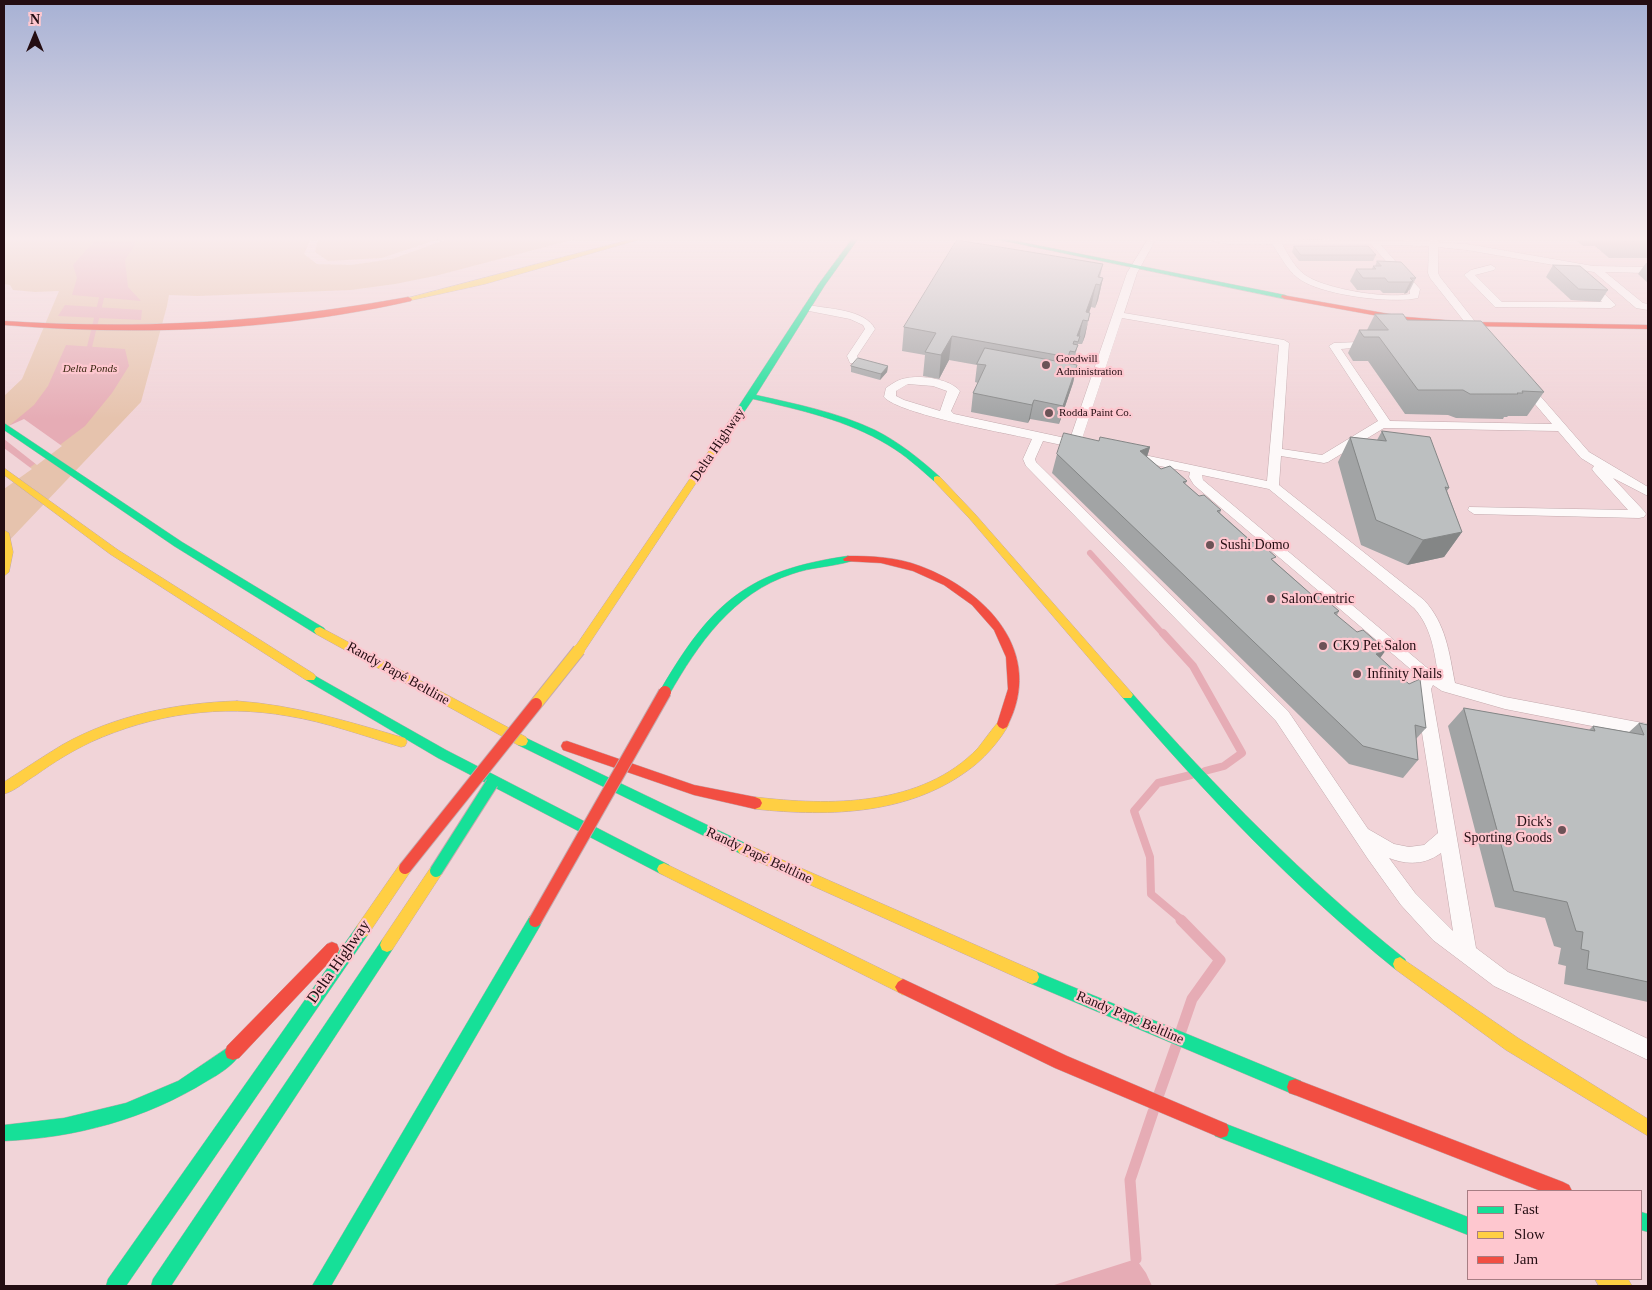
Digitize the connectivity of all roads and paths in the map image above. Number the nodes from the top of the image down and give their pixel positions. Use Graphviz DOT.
graph roads {
  1 [pos="405,299"];
  2 [pos="814,299"];
  3 [pos="1124,299"];
  4 [pos="1299,299"];
  5 [pos="1452,299"];
  6 [pos="1493,299"];
  7 [pos="1604,299"];
  8 [pos="1632,299"];
  9 [pos="1648,306"];
  10 [pos="808,308"];
  11 [pos="1119,315"];
  12 [pos="4,323"];
  13 [pos="1471,324"];
  14 [pos="1648,327"];
  15 [pos="1488,343"];
  16 [pos="1359,345"];
  17 [pos="854,361"];
  18 [pos="1518,377"];
  19 [pos="751,396"];
  20 [pos="948,416"];
  21 [pos="1386,424"];
  22 [pos="5,426"];
  23 [pos="1562,428"];
  24 [pos="1039,436"];
  25 [pos="1074,444"];
  26 [pos="1103,450"];
  27 [pos="1276,452"];
  28 [pos="1121,454"];
  29 [pos="1585,455"];
  30 [pos="1196,470"];
  31 [pos="4,471"];
  32 [pos="1273,486"];
  33 [pos="1648,492"];
  34 [pos="1474,510"];
  35 [pos="1644,514"];
  36 [pos="4,533"];
  37 [pos="4,572"];
  38 [pos="579,650"];
  39 [pos="1429,677"];
  40 [pos="1448,687"];
  41 [pos="444,700"];
  42 [pos="1648,730"];
  43 [pos="536,734"];
  44 [pos="554,741"];
  45 [pos="442,754"];
  46 [pos="510,756"];
  47 [pos="499,773"];
  48 [pos="4,790"];
  49 [pos="1359,830"];
  50 [pos="1447,835"];
  51 [pos="405,868"];
  52 [pos="1467,955"];
  53 [pos="1648,1050"];
  54 [pos="1648,1128"];
  55 [pos="4,1133"];
  56 [pos="1560,1190"];
  57 [pos="1467,1226"];
  58 [pos="1607,1280"];
  59 [pos="115,1286"];
  60 [pos="160,1286"];
  61 [pos="321,1286"];
  62 [pos="1623,1286"];
  1 -- 12 [label="main road"];
  2 -- 10 [label="main road, Delta Highway"];
  3 -- 11 [label="lane"];
  4 -- 13 [label="main road"];
  5 -- 13 [label="lane"];
  6 -- 7 [label="lane"];
  8 -- 9 [label="lane"];
  10 -- 17 [label="lane"];
  10 -- 19 [label="main road, Delta Highway"];
  11 -- 25 [label="lane"];
  11 -- 27 [label="lane"];
  13 -- 14 [label="main road"];
  13 -- 15 [label="lane"];
  16 -- 21 [label="lane"];
  18 -- 23 [label="lane"];
  19 -- 38 [label="main road, Delta Highway"];
  19 -- 54 [label="main road"];
  20 -- 20 [label="lane"];
  20 -- 24 [label="lane"];
  21 -- 23 [label="lane"];
  21 -- 27 [label="lane"];
  22 -- 41 [label="main road, Randy Papé Beltline"];
  23 -- 29 [label="lane"];
  24 -- 25 [label="lane"];
  24 -- 49 [label="lane"];
  25 -- 26 [label="lane"];
  27 -- 32 [label="lane"];
  28 -- 30 [label="lane"];
  29 -- 33 [label="lane"];
  29 -- 35 [label="lane"];
  30 -- 32 [label="lane"];
  30 -- 39 [label="lane"];
  31 -- 45 [label="main road"];
  32 -- 40 [label="lane"];
  34 -- 35 [label="lane"];
  36 -- 37 [label="main road"];
  38 -- 46 [label="main road, Delta Highway, bridge"];
  38 -- 51 [label="main road, Delta Highway, bridge"];
  39 -- 40 [label="lane"];
  39 -- 50 [label="lane"];
  40 -- 42 [label="lane"];
  41 -- 43 [label="main road"];
  41 -- 56 [label="main road, Randy Papé Beltline"];
  44 -- 61 [label="main road, bridge"];
  45 -- 48 [label="main road"];
  45 -- 57 [label="main road"];
  47 -- 60 [label="main road, Delta Highway, bridge"];
  49 -- 50 [label="lane"];
  49 -- 52 [label="lane"];
  50 -- 52 [label="lane"];
  51 -- 55 [label="main road"];
  51 -- 59 [label="main road, Delta Highway"];
  52 -- 53 [label="lane"];
  58 -- 62 [label="main road"];
}
